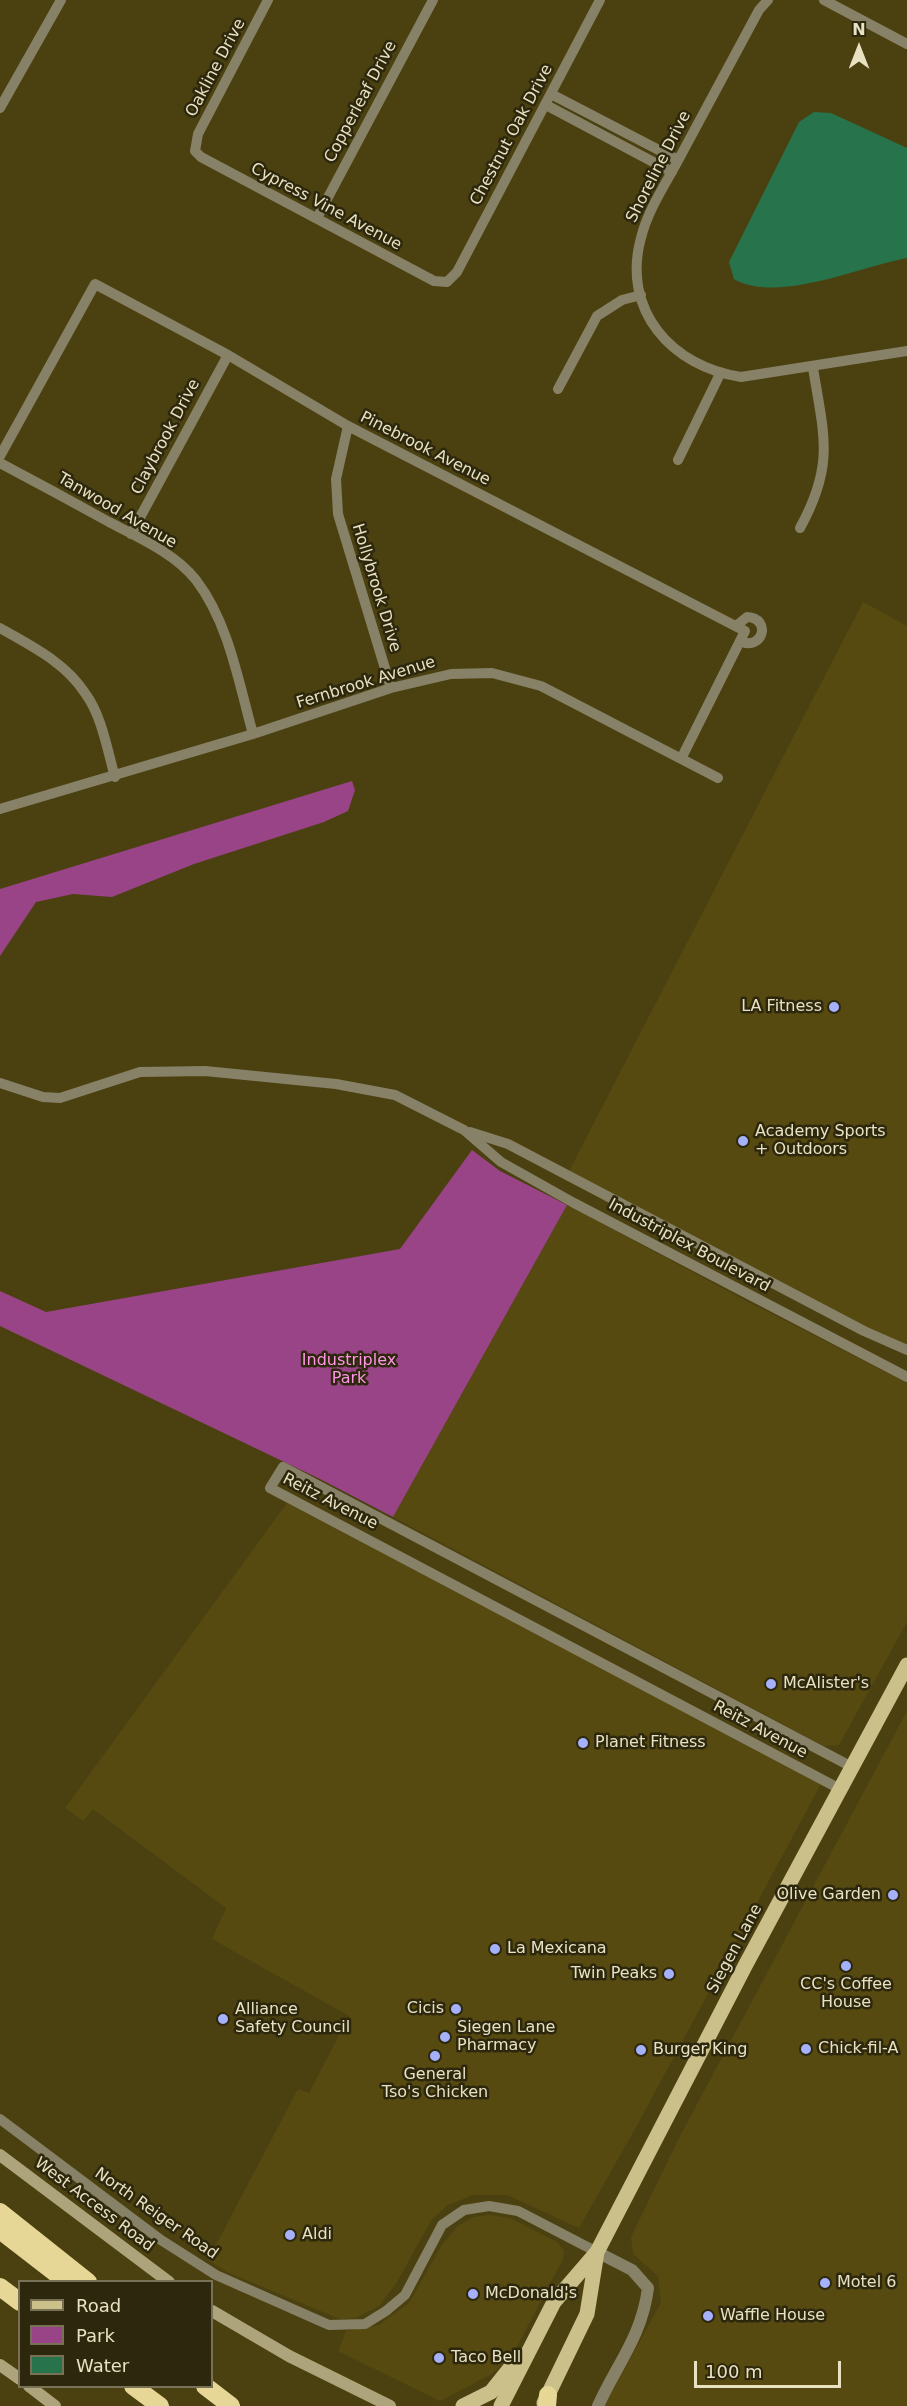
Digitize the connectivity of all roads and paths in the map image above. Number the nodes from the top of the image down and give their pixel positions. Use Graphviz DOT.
graph roads {
  1 [pos="61,0"];
  2 [pos="268,0"];
  3 [pos="433,0"];
  4 [pos="600,0"];
  5 [pos="768,0"];
  6 [pos="824,0"];
  7 [pos="757,5"];
  8 [pos="907,44"];
  9 [pos="552,94"];
  10 [pos="546,105"];
  11 [pos="0,108"];
  12 [pos="195,151"];
  13 [pos="678,160"];
  14 [pos="672,172"];
  15 [pos="317,218"];
  16 [pos="447,282"];
  17 [pos="641,295"];
  18 [pos="907,351"];
  19 [pos="228,355"];
  20 [pos="813,368"];
  21 [pos="720,374"];
  22 [pos="558,389"];
  23 [pos="348,426"];
  24 [pos="0,456"];
  25 [pos="678,460"];
  26 [pos="0,463"];
  27 [pos="800,528"];
  28 [pos="131,534"];
  29 [pos="0,628"];
  30 [pos="391,688"];
  31 [pos="253,734"];
  32 [pos="682,757"];
  33 [pos="115,777"];
  34 [pos="718,778"];
  35 [pos="0,810"];
  36 [pos="0,1083"];
  37 [pos="464,1130"];
  38 [pos="907,1350"];
  39 [pos="907,1377"];
  40 [pos="907,1665"];
  41 [pos="852,1767"];
  42 [pos="840,1789"];
  43 [pos="0,2119"];
  44 [pos="0,2155"];
  45 [pos="0,2212"];
  46 [pos="0,2230"];
  47 [pos="597,2252"];
  48 [pos="64,2280"];
  49 [pos="85,2280"];
  50 [pos="166,2280"];
  51 [pos="0,2287"];
  52 [pos="0,2292"];
  53 [pos="18,2301"];
  54 [pos="18,2302"];
  55 [pos="213,2312"];
  56 [pos="534,2342"];
  57 [pos="0,2365"];
  58 [pos="18,2378"];
  59 [pos="32,2388"];
  60 [pos="136,2388"];
  61 [pos="546,2402"];
  62 [pos="55,2406"];
  63 [pos="160,2406"];
  64 [pos="390,2406"];
  65 [pos="463,2406"];
  66 [pos="501,2406"];
  67 [pos="598,2406"];
  1 -- 11 [label="street"];
  2 -- 12 [label="street, Oakline Drive"];
  3 -- 15 [label="street, Copperleaf Drive"];
  4 -- 9 [label="street, Chestnut Oak Drive"];
  5 -- 7 [label="street, Shoreline Drive"];
  6 -- 8 [label="street"];
  7 -- 13 [label="street, Shoreline Drive"];
  9 -- 10 [label="street, Chestnut Oak Drive"];
  9 -- 13 [label="street"];
  10 -- 14 [label="street"];
  10 -- 16 [label="street, Chestnut Oak Drive"];
  12 -- 15 [label="street, Cypress Vine Avenue"];
  13 -- 14 [label="street, Shoreline Drive"];
  14 -- 17 [label="street, Shoreline Drive"];
  15 -- 16 [label="street, Cypress Vine Avenue"];
  17 -- 21 [label="street, Shoreline Drive"];
  17 -- 22 [label="street"];
  18 -- 20 [label="street, Shoreline Drive"];
  19 -- 23 [label="street, Pinebrook Avenue"];
  19 -- 24 [label="street, Pinebrook Avenue"];
  19 -- 28 [label="street, Claybrook Drive"];
  20 -- 21 [label="street, Shoreline Drive"];
  20 -- 27 [label="street"];
  21 -- 25 [label="street"];
  23 -- 30 [label="street, Hollybrook Drive"];
  23 -- 32 [label="street, Pinebrook Avenue"];
  26 -- 28 [label="street, Tanwood Avenue"];
  28 -- 31 [label="street, Tanwood Avenue"];
  29 -- 33 [label="street"];
  30 -- 31 [label="street, Fernbrook Avenue"];
  30 -- 32 [label="street, Fernbrook Avenue"];
  31 -- 33 [label="street, Fernbrook Avenue"];
  32 -- 34 [label="street, Fernbrook Avenue"];
  33 -- 35 [label="street, Fernbrook Avenue"];
  36 -- 37 [label="street, Industriplex Boulevard"];
  37 -- 38 [label="street, Industriplex Boulevard"];
  37 -- 39 [label="street, Industriplex Boulevard"];
  40 -- 41 [label="main road, Siegen Lane"];
  41 -- 42 [label="main road, Siegen Lane"];
  41 -- 42 [label="street, Reitz Avenue"];
  42 -- 47 [label="main road, Siegen Lane"];
  43 -- 47 [label="street, North Reiger Road"];
  44 -- 50 [label="main road, West Access Road"];
  45 -- 49 [label="highway"];
  46 -- 48 [label="highway"];
  47 -- 56 [label="main road, Siegen Lane"];
  47 -- 61 [label="main road, Siegen Lane"];
  47 -- 67 [label="street"];
  51 -- 53 [label="highway"];
  52 -- 54 [label="highway"];
  55 -- 64 [label="main road"];
  56 -- 65 [label="main road"];
  56 -- 66 [label="main road, Siegen Lane"];
  57 -- 58 [label="main road"];
  59 -- 62 [label="main road"];
  60 -- 63 [label="highway"];
}
